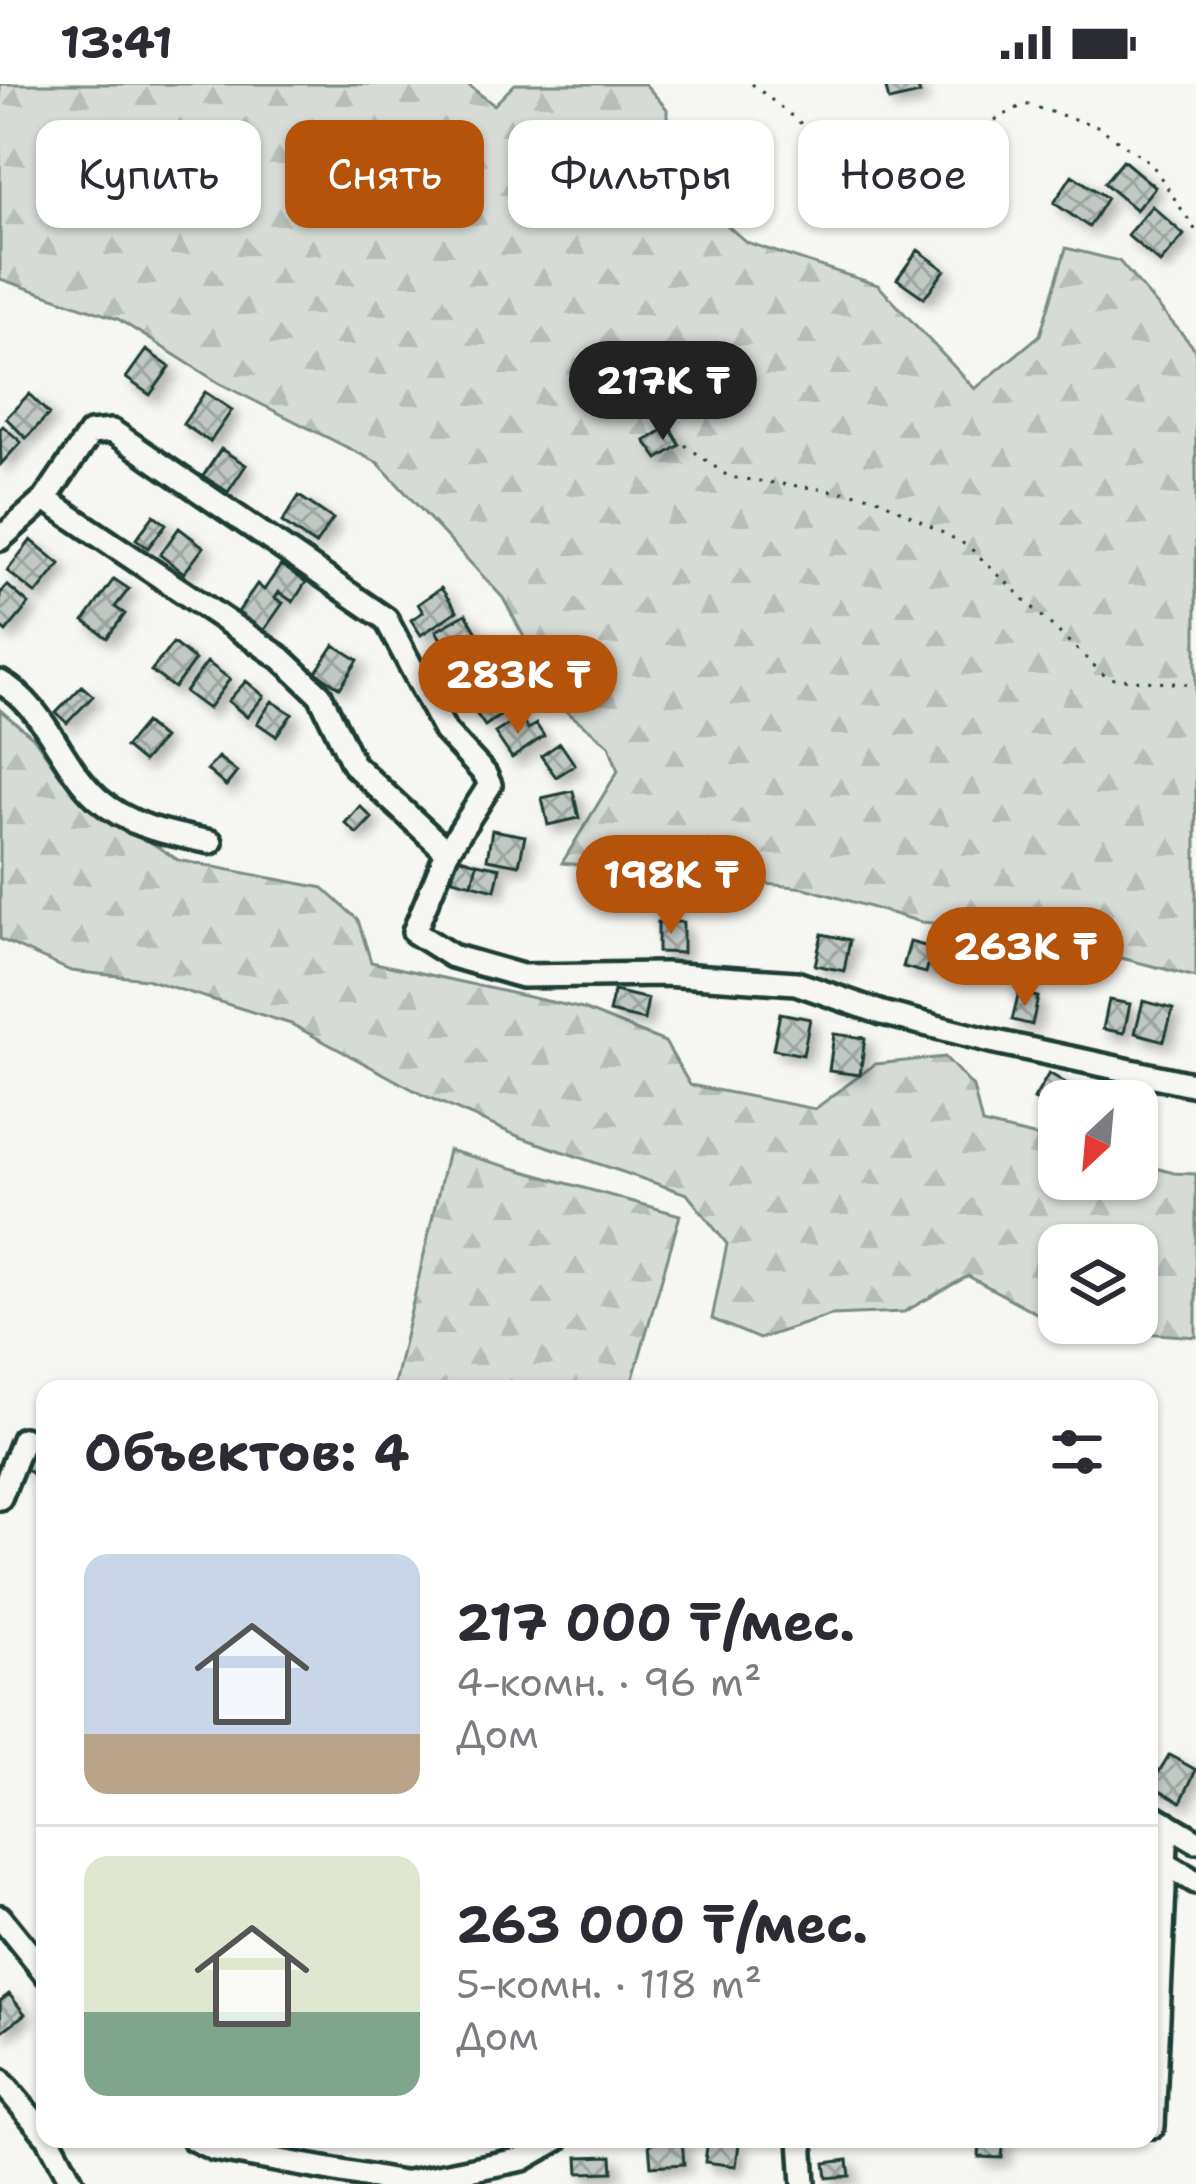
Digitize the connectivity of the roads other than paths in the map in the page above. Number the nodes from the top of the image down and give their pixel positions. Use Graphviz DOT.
graph roads {
  1 [pos="46,499"];
  2 [pos="0,539"];
  3 [pos="0,682"];
  4 [pos="211,842"];
  5 [pos="446,852"];
  6 [pos="1196,1085"];
  7 [pos="23,1439"];
  8 [pos="0,1498"];
  9 [pos="1158,1818"];
  10 [pos="1196,1841"];
  11 [pos="1158,1859"];
  12 [pos="1196,1882"];
  13 [pos="0,1917"];
  14 [pos="36,1961"];
  15 [pos="0,2080"];
  16 [pos="36,2124"];
  17 [pos="53,2148"];
  18 [pos="212,2148"];
  19 [pos="541,2148"];
  20 [pos="802,2148"];
  21 [pos="408,2183"];
  22 [pos="73,2184"];
  23 [pos="804,2184"];
  1 -- 2 [label="street"];
  1 -- 5 [label="street"];
  1 -- 5 [label="street"];
  3 -- 4 [label="street"];
  5 -- 6 [label="street"];
  7 -- 8 [label="street"];
  9 -- 10 [label="street"];
  11 -- 12 [label="street"];
  13 -- 14 [label="street"];
  15 -- 16 [label="street"];
  17 -- 22 [label="street"];
  18 -- 21 [label="street"];
  19 -- 21 [label="street"];
  20 -- 23 [label="street"];
}
